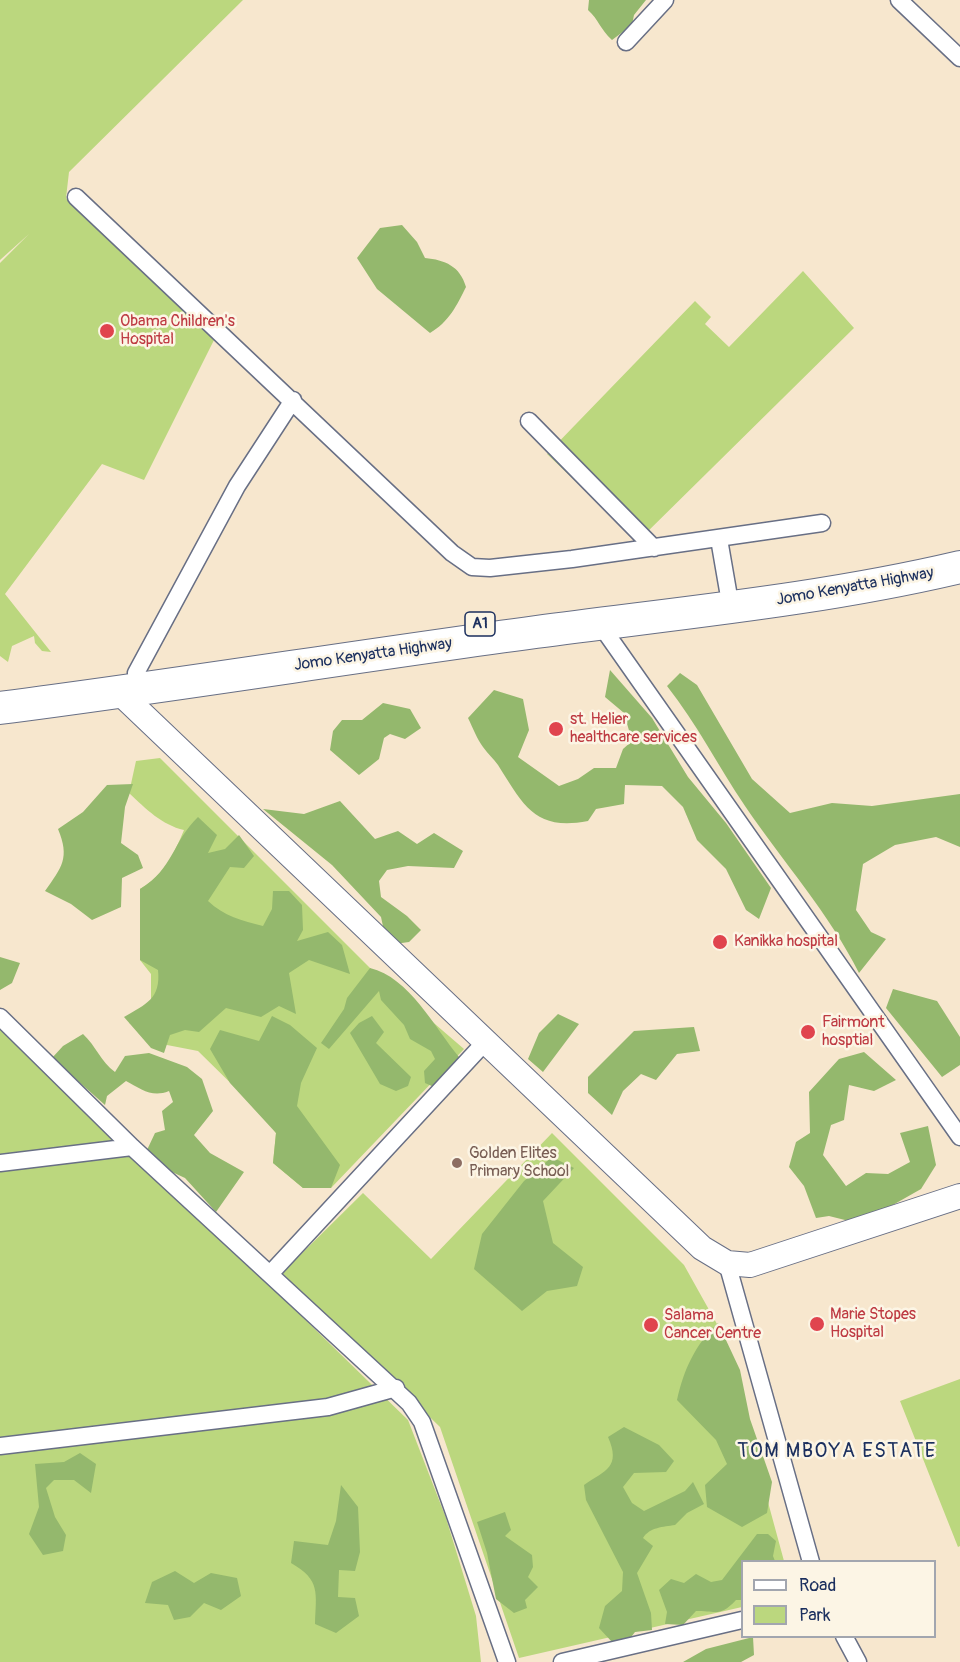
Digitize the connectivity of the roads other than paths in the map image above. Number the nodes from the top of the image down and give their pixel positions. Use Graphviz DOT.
graph roads {
  1 [pos="665,0"];
  2 [pos="899,0"];
  3 [pos="626,42"];
  4 [pos="960,57"];
  5 [pos="76,197"];
  6 [pos="293,400"];
  7 [pos="529,421"];
  8 [pos="822,523"];
  9 [pos="719,539"];
  10 [pos="654,548"];
  11 [pos="960,556"];
  12 [pos="960,567"];
  13 [pos="728,591"];
  14 [pos="599,623"];
  15 [pos="128,682"];
  16 [pos="0,693"];
  17 [pos="0,708"];
  18 [pos="0,1017"];
  19 [pos="487,1040"];
  20 [pos="960,1137"];
  21 [pos="132,1147"];
  22 [pos="0,1162"];
  23 [pos="960,1196"];
  24 [pos="727,1263"];
  25 [pos="270,1274"];
  26 [pos="396,1388"];
  27 [pos="0,1446"];
  28 [pos="810,1560"];
  29 [pos="741,1620"];
  30 [pos="845,1638"];
  31 [pos="507,1662"];
  32 [pos="562,1662"];
  33 [pos="858,1662"];
  1 -- 3 [label="street"];
  2 -- 4 [label="street"];
  5 -- 6 [label="street"];
  6 -- 10 [label="street"];
  6 -- 15 [label="street"];
  7 -- 10 [label="street"];
  8 -- 9 [label="street"];
  9 -- 10 [label="street"];
  9 -- 13 [label="street"];
  11 -- 13 [label="highway, Jomo Kenyatta Highway / A1"];
  12 -- 14 [label="highway, Jomo Kenyatta Highway / A1"];
  13 -- 15 [label="highway, Jomo Kenyatta Highway / A1"];
  14 -- 15 [label="highway, Jomo Kenyatta Highway / A1"];
  14 -- 20 [label="street"];
  15 -- 16 [label="highway, Jomo Kenyatta Highway / A1"];
  15 -- 17 [label="highway, Jomo Kenyatta Highway / A1"];
  15 -- 19 [label="street"];
  18 -- 21 [label="street"];
  19 -- 24 [label="street"];
  19 -- 25 [label="street"];
  21 -- 22 [label="street"];
  21 -- 25 [label="street"];
  23 -- 24 [label="street"];
  24 -- 28 [label="street"];
  25 -- 26 [label="street"];
  26 -- 27 [label="street"];
  26 -- 31 [label="street"];
  29 -- 32 [label="street"];
  30 -- 33 [label="street"];
}
